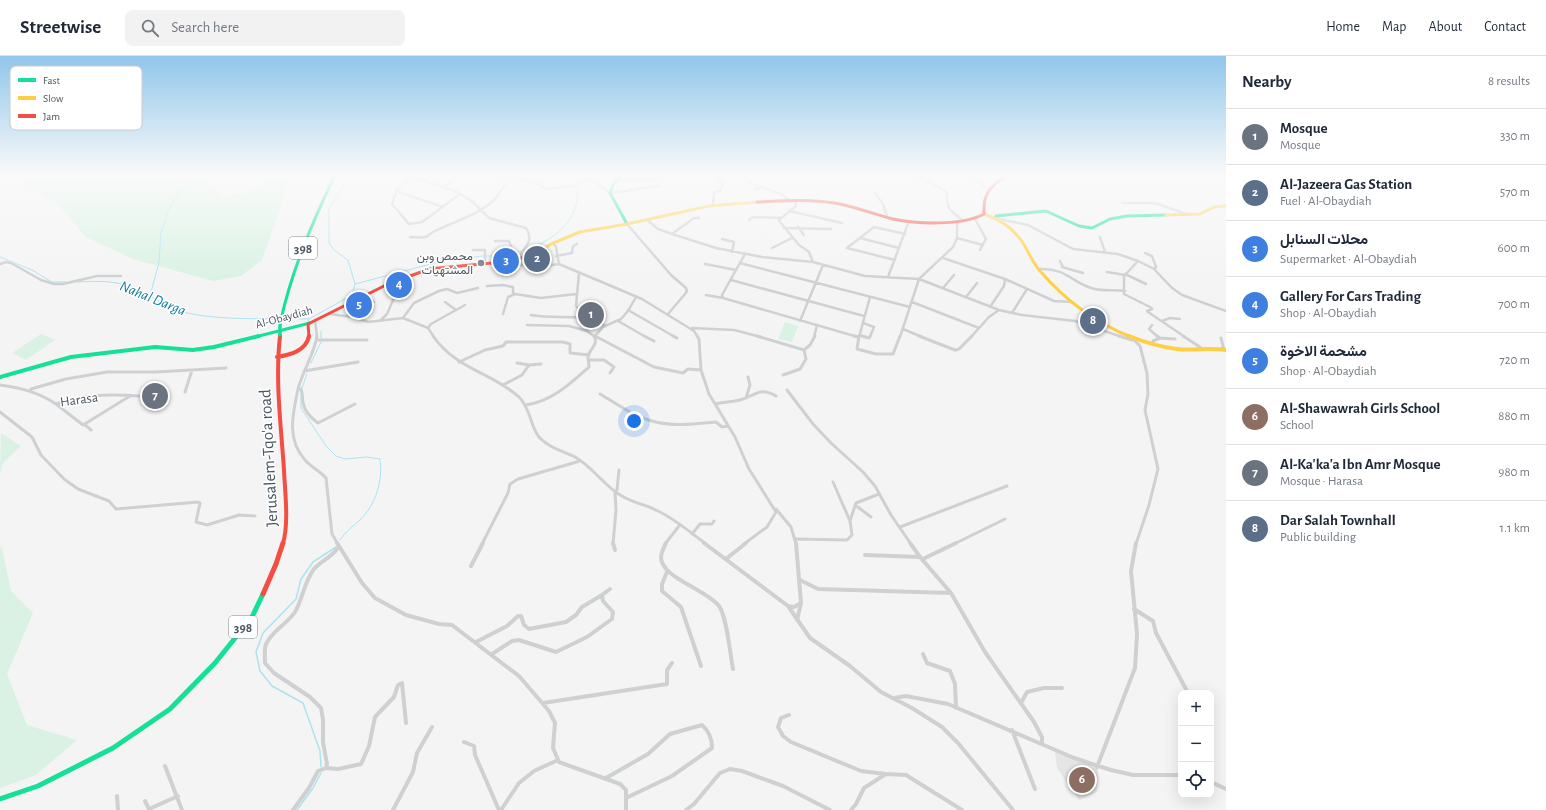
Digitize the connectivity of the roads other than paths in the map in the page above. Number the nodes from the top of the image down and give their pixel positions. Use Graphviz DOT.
graph roads {
  1 [pos="318,210"];
  2 [pos="396,210"];
  3 [pos="439,210"];
  4 [pos="479,210"];
  5 [pos="482,210"];
  6 [pos="619,210"];
  7 [pos="691,210"];
  8 [pos="863,210"];
  9 [pos="885,210"];
  10 [pos="952,210"];
  11 [pos="983,210"];
  12 [pos="1180,210"];
  13 [pos="1208,210"];
  14 [pos="789,211"];
  15 [pos="984,214"];
  16 [pos="1186,214"];
  17 [pos="887,216"];
  18 [pos="994,216"];
  19 [pos="699,218"];
  20 [pos="781,218"];
  21 [pos="975,219"];
  22 [pos="999,219"];
  23 [pos="647,220"];
  24 [pos="749,220"];
  25 [pos="909,221"];
  26 [pos="957,221"];
  27 [pos="963,221"];
  28 [pos="842,223"];
  29 [pos="627,224"];
  30 [pos="798,227"];
  31 [pos="784,228"];
  32 [pos="831,229"];
  33 [pos="672,234"];
  34 [pos="905,234"];
  35 [pos="804,235"];
  36 [pos="410,237"];
  37 [pos="1100,237"];
  38 [pos="792,238"];
  39 [pos="860,238"];
  40 [pos="957,238"];
  41 [pos="722,239"];
  42 [pos="494,241"];
  43 [pos="553,243"];
  44 [pos="577,244"];
  45 [pos="983,245"];
  46 [pos="772,248"];
  47 [pos="899,248"];
  48 [pos="473,250"];
  49 [pos="980,250"];
  50 [pos="1100,251"];
  51 [pos="732,252"];
  52 [pos="1105,252"];
  53 [pos="1145,253"];
  54 [pos="745,254"];
  55 [pos="556,256"];
  56 [pos="1101,256"];
  57 [pos="943,258"];
  58 [pos="517,259"];
  59 [pos="895,260"];
  60 [pos="1060,261"];
  61 [pos="1138,261"];
  62 [pos="813,262"];
  63 [pos="740,263"];
  64 [pos="0,264"];
  65 [pos="485,264"];
  66 [pos="559,264"];
  67 [pos="705,264"];
  68 [pos="822,265"];
  69 [pos="1061,268"];
  70 [pos="1040,269"];
  71 [pos="1154,269"];
  72 [pos="736,270"];
  73 [pos="1107,272"];
  74 [pos="578,273"];
  75 [pos="1083,273"];
  76 [pos="954,275"];
  77 [pos="1125,275"];
  78 [pos="121,276"];
  79 [pos="888,277"];
  80 [pos="920,279"];
  81 [pos="1005,279"];
  82 [pos="731,280"];
  83 [pos="815,283"];
  84 [pos="977,283"];
  85 [pos="1146,284"];
  86 [pos="487,286"];
  87 [pos="478,288"];
  88 [pos="943,288"];
  89 [pos="1027,288"];
  90 [pos="1125,291"];
  91 [pos="367,294"];
  92 [pos="515,294"];
  93 [pos="576,294"];
  94 [pos="706,295"];
  95 [pos="636,297"];
  96 [pos="870,297"];
  97 [pos="966,297"];
  98 [pos="394,298"];
  99 [pos="722,298"];
  100 [pos="809,301"];
  101 [pos="374,302"];
  102 [pos="445,302"];
  103 [pos="912,302"];
  104 [pos="1072,302"];
  105 [pos="465,305"];
  106 [pos="990,306"];
  107 [pos="910,307"];
  108 [pos="456,310"];
  109 [pos="628,310"];
  110 [pos="999,310"];
  111 [pos="1226,311"];
  112 [pos="327,314"];
  113 [pos="503,314"];
  114 [pos="668,314"];
  115 [pos="1012,314"];
  116 [pos="1087,314"];
  117 [pos="531,315"];
  118 [pos="864,316"];
  119 [pos="403,318"];
  120 [pos="584,318"];
  121 [pos="1180,319"];
  122 [pos="315,320"];
  123 [pos="380,321"];
  124 [pos="618,321"];
  125 [pos="800,321"];
  126 [pos="1162,321"];
  127 [pos="863,322"];
  128 [pos="308,324"];
  129 [pos="527,325"];
  130 [pos="816,325"];
  131 [pos="1152,325"];
  132 [pos="606,326"];
  133 [pos="1091,326"];
  134 [pos="428,328"];
  135 [pos="690,328"];
  136 [pos="979,328"];
  137 [pos="904,329"];
  138 [pos="587,331"];
  139 [pos="1129,334"];
  140 [pos="595,336"];
  141 [pos="859,336"];
  142 [pos="677,338"];
  143 [pos="1160,338"];
  144 [pos="1221,338"];
  145 [pos="1175,339"];
  146 [pos="317,340"];
  147 [pos="367,340"];
  148 [pos="1132,340"];
  149 [pos="654,341"];
  150 [pos="1152,344"];
  151 [pos="1200,347"];
  152 [pos="804,350"];
  153 [pos="1225,350"];
  154 [pos="589,355"];
  155 [pos="277,357"];
  156 [pos="589,360"];
  157 [pos="358,362"];
  158 [pos="459,362"];
  159 [pos="517,362"];
  160 [pos="541,364"];
  161 [pos="529,365"];
  162 [pos="226,368"];
  163 [pos="192,370"];
  164 [pos="701,370"];
  165 [pos="304,371"];
  166 [pos="610,373"];
  167 [pos="783,375"];
  168 [pos="0,377"];
  169 [pos="748,377"];
  170 [pos="503,385"];
  171 [pos="0,386"];
  172 [pos="31,389"];
  173 [pos="298,389"];
  174 [pos="787,390"];
  175 [pos="185,392"];
  176 [pos="600,394"];
  177 [pos="130,396"];
  178 [pos="139,396"];
  179 [pos="776,396"];
  180 [pos="746,398"];
  181 [pos="56,404"];
  182 [pos="355,404"];
  183 [pos="715,404"];
  184 [pos="526,405"];
  185 [pos="0,412"];
  186 [pos="84,424"];
  187 [pos="728,426"];
  188 [pos="92,430"];
  189 [pos="580,461"];
  190 [pos="619,470"];
  191 [pos="833,482"];
  192 [pos="1007,486"];
  193 [pos="615,493"];
  194 [pos="879,494"];
  195 [pos="855,506"];
  196 [pos="774,507"];
  197 [pos="255,516"];
  198 [pos="871,517"];
  199 [pos="1004,519"];
  200 [pos="714,521"];
  201 [pos="850,521"];
  202 [pos="679,526"];
  203 [pos="900,527"];
  204 [pos="692,534"];
  205 [pos="796,539"];
  206 [pos="339,546"];
  207 [pos="615,550"];
  208 [pos="865,555"];
  209 [pos="922,558"];
  210 [pos="726,559"];
  211 [pos="471,566"];
  212 [pos="667,572"];
  213 [pos="800,580"];
  214 [pos="610,589"];
  215 [pos="951,593"];
  216 [pos="602,595"];
  217 [pos="802,603"];
  218 [pos="788,606"];
  219 [pos="1134,609"];
  220 [pos="798,620"];
  221 [pos="476,642"];
  222 [pos="492,654"];
  223 [pos="923,654"];
  224 [pos="672,663"];
  225 [pos="701,666"];
  226 [pos="733,669"];
  227 [pos="1062,688"];
  228 [pos="1186,690"];
  229 [pos="894,698"];
  230 [pos="543,703"];
  231 [pos="1021,703"];
  232 [pos="956,708"];
  233 [pos="789,715"];
  234 [pos="406,723"];
  235 [pos="432,727"];
  236 [pos="1012,730"];
  237 [pos="464,742"];
  238 [pos="1042,743"];
  239 [pos="558,760"];
  240 [pos="165,766"];
  241 [pos="1097,767"];
  242 [pos="326,768"];
  243 [pos="886,774"];
  244 [pos="1178,774"];
  245 [pos="606,778"];
  246 [pos="1214,783"];
  247 [pos="1035,789"];
  248 [pos="1226,789"];
  249 [pos="117,796"];
  250 [pos="178,796"];
  251 [pos="626,798"];
  252 [pos="0,799"];
  253 [pos="145,801"];
  254 [pos="118,810"];
  255 [pos="182,810"];
  256 [pos="293,810"];
  257 [pos="393,810"];
  258 [pos="500,810"];
  259 [pos="626,810"];
  260 [pos="686,810"];
  261 [pos="830,810"];
  262 [pos="851,810"];
  263 [pos="962,810"];
  264 [pos="1013,810"];
  1 -- 155 [label="main road, Jerusalem-Tqo'a road / 398, bridge"];
  2 -- 3 [label="street"];
  4 -- 36 [label="street"];
  5 -- 58 [label="street"];
  6 -- 29 [label="main road"];
  7 -- 23 [label="main road, Al-Obaydiah"];
  8 -- 17 [label="main road, Al-Obaydiah"];
  9 -- 17 [label="street"];
  10 -- 27 [label="street"];
  11 -- 15 [label="main road"];
  12 -- 16 [label="street"];
  13 -- 16 [label="main road"];
  14 -- 20 [label="street"];
  14 -- 28 [label="street"];
  15 -- 18 [label="main road"];
  15 -- 21 [label="main road, Al-Obaydiah"];
  16 -- 18 [label="main road"];
  17 -- 25 [label="main road, Al-Obaydiah"];
  18 -- 22 [label="main road"];
  19 -- 33 [label="street"];
  20 -- 24 [label="street"];
  20 -- 31 [label="street"];
  21 -- 27 [label="main road, Al-Obaydiah"];
  21 -- 45 [label="street"];
  22 -- 50 [label="street"];
  22 -- 70 [label="main road"];
  23 -- 29 [label="main road, Al-Obaydiah"];
  23 -- 33 [label="street"];
  25 -- 26 [label="main road, Al-Obaydiah"];
  25 -- 34 [label="street"];
  26 -- 27 [label="main road, Al-Obaydiah"];
  26 -- 40 [label="street"];
  29 -- 43 [label="main road, Al-Obaydiah"];
  29 -- 114 [label="street"];
  30 -- 31 [label="street"];
  30 -- 32 [label="street"];
  30 -- 35 [label="street"];
  31 -- 38 [label="street"];
  33 -- 51 [label="street"];
  34 -- 39 [label="street"];
  34 -- 47 [label="street"];
  37 -- 52 [label="street"];
  38 -- 46 [label="street"];
  38 -- 62 [label="street"];
  39 -- 47 [label="street"];
  39 -- 59 [label="street"];
  40 -- 45 [label="street"];
  40 -- 57 [label="street"];
  41 -- 51 [label="street"];
  42 -- 58 [label="street"];
  43 -- 55 [label="street"];
  43 -- 58 [label="main road, Al-Obaydiah"];
  44 -- 55 [label="street"];
  45 -- 49 [label="street"];
  47 -- 59 [label="street"];
  48 -- 65 [label="street"];
  50 -- 52 [label="street"];
  50 -- 56 [label="street"];
  51 -- 54 [label="street"];
  52 -- 61 [label="street"];
  53 -- 71 [label="street"];
  54 -- 62 [label="street"];
  54 -- 63 [label="street"];
  55 -- 66 [label="street"];
  57 -- 80 [label="street"];
  57 -- 81 [label="street"];
  58 -- 65 [label="main road, Al-Obaydiah"];
  58 -- 66 [label="street"];
  59 -- 79 [label="street"];
  60 -- 69 [label="street"];
  61 -- 71 [label="street"];
  61 -- 77 [label="street"];
  62 -- 68 [label="street"];
  63 -- 72 [label="street"];
  63 -- 83 [label="street"];
  64 -- 78 [label="street"];
  65 -- 91 [label="main road, Al-Obaydiah"];
  66 -- 74 [label="street"];
  67 -- 72 [label="street"];
  68 -- 79 [label="street"];
  68 -- 83 [label="street"];
  69 -- 70 [label="street"];
  69 -- 75 [label="street"];
  69 -- 90 [label="street"];
  70 -- 104 [label="main road"];
  71 -- 111 [label="street"];
  72 -- 82 [label="street"];
  73 -- 77 [label="street"];
  74 -- 93 [label="street"];
  74 -- 95 [label="street"];
  76 -- 88 [label="street"];
  77 -- 85 [label="street"];
  77 -- 90 [label="street"];
  79 -- 80 [label="street"];
  80 -- 88 [label="street"];
  80 -- 103 [label="street"];
  81 -- 89 [label="street"];
  81 -- 106 [label="street"];
  82 -- 99 [label="street"];
  82 -- 100 [label="street"];
  83 -- 96 [label="street"];
  83 -- 100 [label="street"];
  84 -- 97 [label="street"];
  86 -- 92 [label="street"];
  87 -- 119 [label="street"];
  88 -- 97 [label="street"];
  89 -- 104 [label="street"];
  89 -- 115 [label="street"];
  90 -- 126 [label="street"];
  91 -- 101 [label="street"];
  91 -- 112 [label="main road, Al-Obaydiah"];
  92 -- 93 [label="street"];
  92 -- 113 [label="street"];
  93 -- 120 [label="street"];
  94 -- 99 [label="street"];
  95 -- 109 [label="street"];
  95 -- 114 [label="street"];
  96 -- 107 [label="street"];
  96 -- 118 [label="street"];
  97 -- 106 [label="street"];
  98 -- 123 [label="street"];
  99 -- 125 [label="street"];
  100 -- 118 [label="street"];
  100 -- 125 [label="street"];
  102 -- 108 [label="street"];
  103 -- 107 [label="street"];
  103 -- 136 [label="street"];
  104 -- 116 [label="main road"];
  105 -- 108 [label="street"];
  106 -- 110 [label="street"];
  107 -- 137 [label="street"];
  108 -- 134 [label="street"];
  109 -- 124 [label="street"];
  109 -- 142 [label="street"];
  110 -- 115 [label="street"];
  110 -- 136 [label="street"];
  112 -- 122 [label="main road, Al-Obaydiah"];
  112 -- 123 [label="street"];
  114 -- 135 [label="street"];
  115 -- 133 [label="street"];
  116 -- 133 [label="street"];
  116 -- 139 [label="main road"];
  117 -- 120 [label="street"];
  118 -- 127 [label="street"];
  119 -- 123 [label="street"];
  119 -- 134 [label="street"];
  120 -- 132 [label="street"];
  120 -- 138 [label="street"];
  121 -- 126 [label="street"];
  122 -- 128 [label="main road, Al-Obaydiah"];
  122 -- 146 [label="street"];
  124 -- 132 [label="street"];
  124 -- 149 [label="street"];
  125 -- 130 [label="street"];
  126 -- 151 [label="street"];
  127 -- 141 [label="street"];
  127 -- 141 [label="street"];
  128 -- 155 [label="main road"];
  128 -- 168 [label="main road, Al-Obaydiah"];
  129 -- 138 [label="street"];
  130 -- 141 [label="street"];
  130 -- 152 [label="street"];
  131 -- 143 [label="street"];
  132 -- 140 [label="street"];
  133 -- 148 [label="street"];
  134 -- 158 [label="street"];
  135 -- 152 [label="street"];
  135 -- 164 [label="street"];
  136 -- 137 [label="street"];
  137 -- 141 [label="street"];
  138 -- 140 [label="street"];
  139 -- 148 [label="street"];
  139 -- 150 [label="main road"];
  140 -- 154 [label="street"];
  140 -- 164 [label="street"];
  143 -- 145 [label="street"];
  143 -- 150 [label="street"];
  144 -- 153 [label="street"];
  146 -- 147 [label="street"];
  146 -- 165 [label="street"];
  148 -- 219 [label="street"];
  150 -- 151 [label="main road"];
  151 -- 153 [label="main road"];
  152 -- 167 [label="street"];
  154 -- 156 [label="street"];
  154 -- 158 [label="street"];
  155 -- 252 [label="main road, Jerusalem-Tqo'a road / 398"];
  156 -- 166 [label="street"];
  156 -- 184 [label="street"];
  157 -- 165 [label="street"];
  158 -- 170 [label="street"];
  159 -- 161 [label="street"];
  160 -- 161 [label="street"];
  161 -- 170 [label="street"];
  162 -- 163 [label="street"];
  163 -- 172 [label="street"];
  163 -- 175 [label="street"];
  164 -- 183 [label="street"];
  165 -- 173 [label="street"];
  169 -- 180 [label="street"];
  170 -- 184 [label="street"];
  171 -- 172 [label="street, Harasa"];
  172 -- 181 [label="street, Harasa"];
  173 -- 182 [label="street"];
  173 -- 206 [label="street"];
  174 -- 194 [label="street"];
  176 -- 187 [label="street"];
  177 -- 178 [label="street, Harasa"];
  177 -- 181 [label="street, Harasa"];
  177 -- 186 [label="street"];
  179 -- 180 [label="street"];
  180 -- 183 [label="street"];
  181 -- 186 [label="street"];
  183 -- 187 [label="street"];
  184 -- 189 [label="street"];
  185 -- 197 [label="street"];
  186 -- 188 [label="street"];
  187 -- 196 [label="street"];
  189 -- 193 [label="street"];
  189 -- 211 [label="street"];
  190 -- 193 [label="street"];
  191 -- 201 [label="street"];
  192 -- 203 [label="street"];
  193 -- 202 [label="street"];
  193 -- 207 [label="street"];
  194 -- 195 [label="street"];
  194 -- 203 [label="street"];
  195 -- 198 [label="street"];
  195 -- 201 [label="street"];
  196 -- 205 [label="street"];
  196 -- 210 [label="street"];
  199 -- 209 [label="street"];
  200 -- 204 [label="street"];
  201 -- 205 [label="street"];
  202 -- 204 [label="street"];
  202 -- 212 [label="street"];
  203 -- 209 [label="street"];
  204 -- 210 [label="street"];
  205 -- 213 [label="street"];
  206 -- 221 [label="street"];
  206 -- 242 [label="street"];
  208 -- 209 [label="street"];
  209 -- 215 [label="street"];
  210 -- 218 [label="street"];
  212 -- 225 [label="street"];
  212 -- 226 [label="street"];
  213 -- 215 [label="street"];
  213 -- 217 [label="street"];
  214 -- 216 [label="street"];
  215 -- 231 [label="street"];
  216 -- 221 [label="street"];
  216 -- 222 [label="street"];
  217 -- 218 [label="street"];
  217 -- 220 [label="street"];
  218 -- 220 [label="street"];
  219 -- 228 [label="street"];
  219 -- 241 [label="street"];
  220 -- 229 [label="street"];
  221 -- 222 [label="street"];
  222 -- 230 [label="street"];
  223 -- 232 [label="street"];
  224 -- 230 [label="street"];
  227 -- 231 [label="street"];
  229 -- 232 [label="street"];
  229 -- 264 [label="street"];
  230 -- 239 [label="street"];
  231 -- 238 [label="street"];
  232 -- 236 [label="street"];
  233 -- 243 [label="street"];
  234 -- 242 [label="street"];
  235 -- 257 [label="street"];
  236 -- 238 [label="street"];
  236 -- 247 [label="street"];
  237 -- 258 [label="street"];
  238 -- 241 [label="street"];
  239 -- 245 [label="street"];
  239 -- 258 [label="street"];
  240 -- 250 [label="street"];
  241 -- 244 [label="street"];
  242 -- 256 [label="street"];
  243 -- 262 [label="street"];
  243 -- 263 [label="street"];
  245 -- 251 [label="street"];
  245 -- 251 [label="street"];
  246 -- 248 [label="street"];
  249 -- 254 [label="street"];
  250 -- 253 [label="street"];
  250 -- 255 [label="street"];
  251 -- 259 [label="street"];
  260 -- 261 [label="street"];
}
